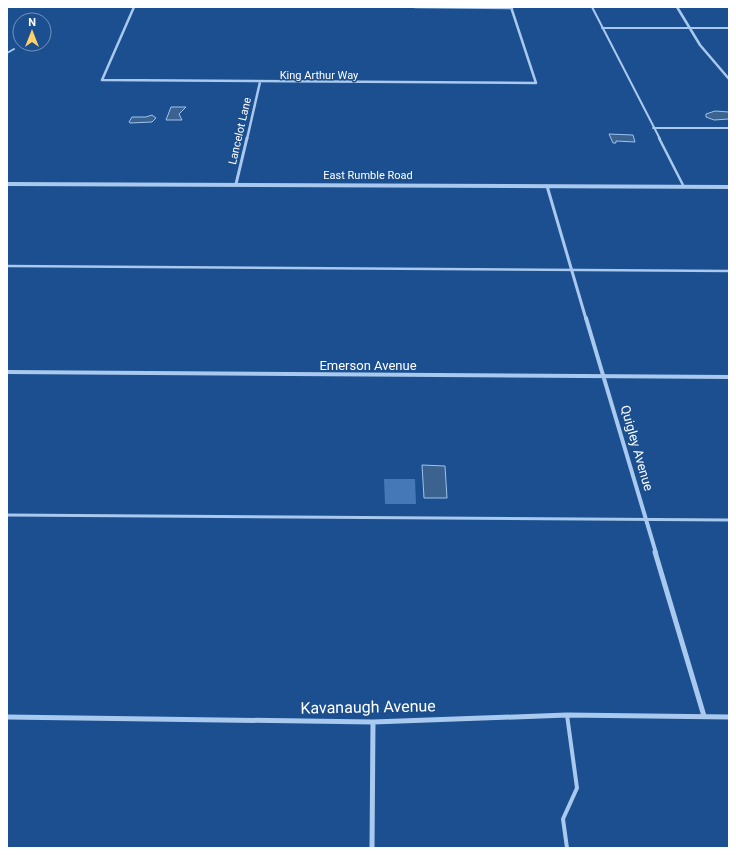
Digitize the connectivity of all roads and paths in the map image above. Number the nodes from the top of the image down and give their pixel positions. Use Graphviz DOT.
graph roads {
  1 [pos="134,7"];
  2 [pos="416,7"];
  3 [pos="512,7"];
  4 [pos="592,7"];
  5 [pos="677,7"];
  6 [pos="688,27"];
  7 [pos="602,28"];
  8 [pos="729,28"];
  9 [pos="729,79"];
  10 [pos="260,82"];
  11 [pos="653,128"];
  12 [pos="729,128"];
  13 [pos="7,184"];
  14 [pos="236,184"];
  15 [pos="547,186"];
  16 [pos="684,187"];
  17 [pos="729,187"];
  18 [pos="7,266"];
  19 [pos="572,270"];
  20 [pos="729,271"];
  21 [pos="7,372"];
  22 [pos="604,376"];
  23 [pos="729,377"];
  24 [pos="7,515"];
  25 [pos="646,520"];
  26 [pos="729,520"];
  27 [pos="567,715"];
  28 [pos="704,716"];
  29 [pos="7,717"];
  30 [pos="729,717"];
  31 [pos="373,722"];
  32 [pos="372,848"];
  33 [pos="568,848"];
  1 -- 10 [label="street, King Arthur Way"];
  2 -- 3 [label="street"];
  3 -- 10 [label="street, King Arthur Way"];
  4 -- 7 [label="lane"];
  5 -- 6 [label="street"];
  6 -- 7 [label="lane"];
  6 -- 8 [label="lane"];
  6 -- 9 [label="street"];
  7 -- 11 [label="lane"];
  10 -- 14 [label="street, Lancelot Lane"];
  11 -- 12 [label="lane"];
  11 -- 16 [label="lane"];
  13 -- 14 [label="street, East Rumble Road"];
  14 -- 15 [label="street, East Rumble Road"];
  15 -- 16 [label="street, East Rumble Road"];
  15 -- 19 [label="street, Quigley Avenue"];
  16 -- 17 [label="street, East Rumble Road"];
  18 -- 19 [label="lane"];
  19 -- 20 [label="lane"];
  19 -- 22 [label="street, Quigley Avenue"];
  21 -- 22 [label="street, Emerson Avenue"];
  22 -- 23 [label="street, Emerson Avenue"];
  22 -- 25 [label="street, Quigley Avenue"];
  24 -- 25 [label="lane"];
  25 -- 26 [label="lane"];
  25 -- 28 [label="street, Quigley Avenue"];
  27 -- 28 [label="street, Kavanaugh Avenue"];
  27 -- 31 [label="street, Kavanaugh Avenue"];
  27 -- 33 [label="lane"];
  28 -- 30 [label="street, Kavanaugh Avenue"];
  29 -- 31 [label="street, Kavanaugh Avenue"];
  31 -- 32 [label="street"];
}
